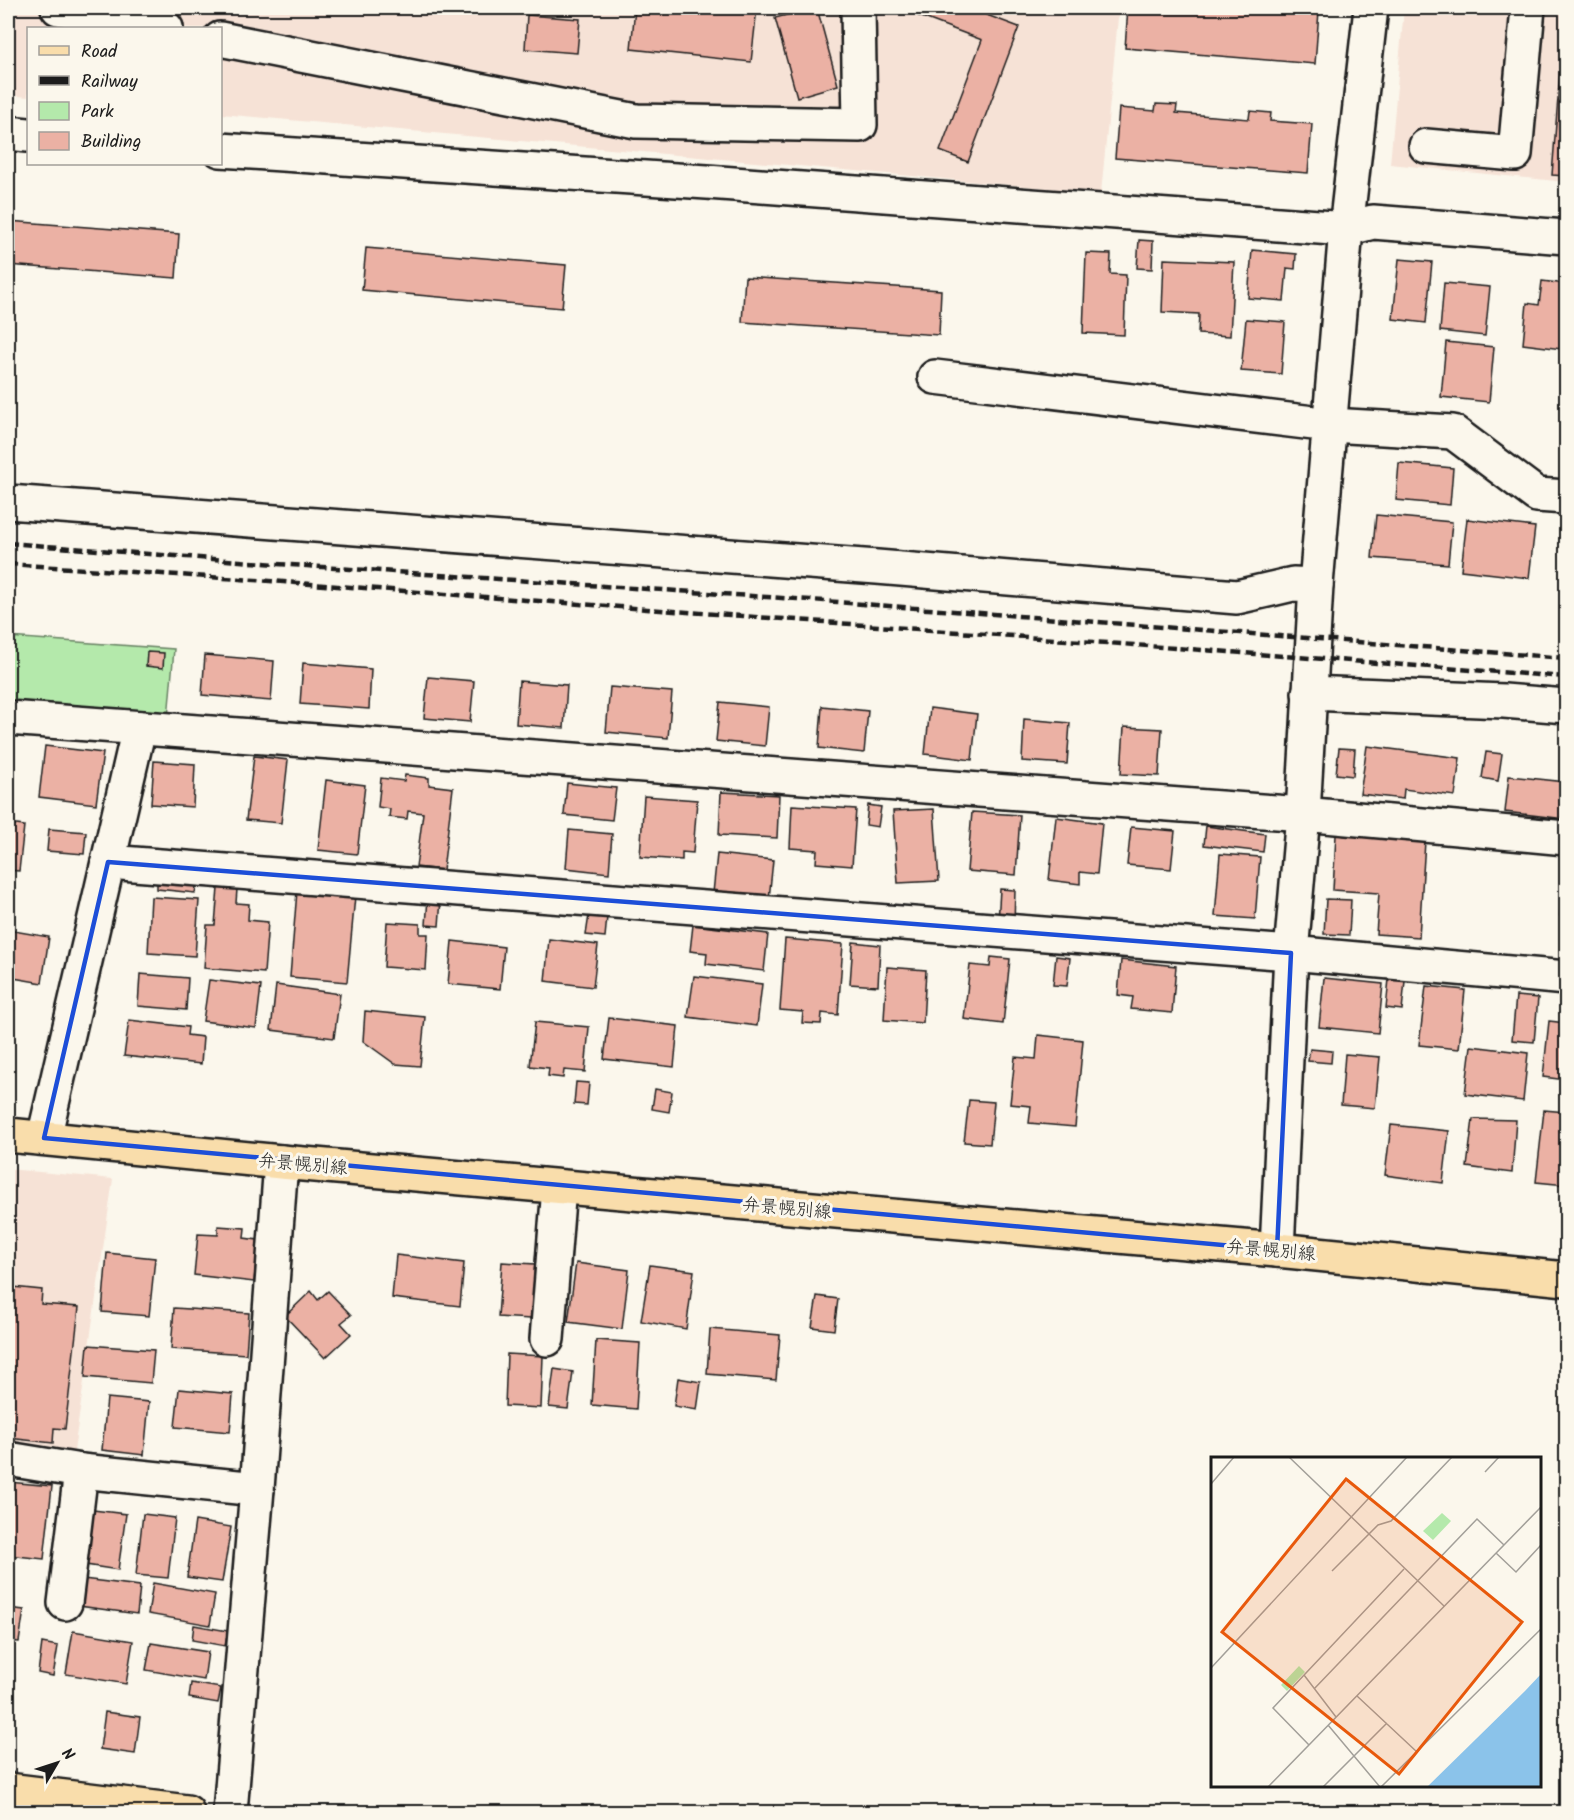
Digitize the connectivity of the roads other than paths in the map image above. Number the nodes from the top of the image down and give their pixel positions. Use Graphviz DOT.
graph roads {
  1 [pos="58,8"];
  2 [pos="858,8"];
  3 [pos="1371,8"];
  4 [pos="1528,8"];
  5 [pos="161,27"];
  6 [pos="222,39"];
  7 [pos="8,133"];
  8 [pos="27,135"];
  9 [pos="1426,146"];
  10 [pos="222,150"];
  11 [pos="1346,230"];
  12 [pos="1566,237"];
  13 [pos="935,377"];
  14 [pos="1330,424"];
  15 [pos="1566,497"];
  16 [pos="8,502"];
  17 [pos="1316,585"];
  18 [pos="1309,693"];
  19 [pos="1566,706"];
  20 [pos="8,718"];
  21 [pos="139,728"];
  22 [pos="1303,814"];
  23 [pos="1566,838"];
  24 [pos="108,862"];
  25 [pos="1291,953"];
  26 [pos="1566,978"];
  27 [pos="8,1135"];
  28 [pos="44,1138"];
  29 [pos="281,1162"];
  30 [pos="559,1187"];
  31 [pos="1277,1250"];
  32 [pos="1566,1279"];
  33 [pos="547,1339"];
  34 [pos="8,1459"];
  35 [pos="81,1471"];
  36 [pos="257,1489"];
  37 [pos="65,1603"];
  38 [pos="8,1790"];
  39 [pos="187,1812"];
  40 [pos="230,1812"];
  1 -- 5 [label="street"];
  2 -- 6 [label="street"];
  3 -- 11 [label="street"];
  4 -- 9 [label="street"];
  7 -- 8 [label="street"];
  10 -- 11 [label="street"];
  11 -- 12 [label="street"];
  11 -- 14 [label="street"];
  13 -- 14 [label="street"];
  14 -- 15 [label="street"];
  14 -- 17 [label="street"];
  16 -- 17 [label="street"];
  17 -- 18 [label="street"];
  18 -- 19 [label="street"];
  18 -- 22 [label="street"];
  20 -- 21 [label="street"];
  21 -- 22 [label="street"];
  21 -- 24 [label="street"];
  22 -- 23 [label="street"];
  22 -- 25 [label="street"];
  24 -- 25 [label="street"];
  24 -- 28 [label="street"];
  25 -- 26 [label="street"];
  25 -- 31 [label="street"];
  27 -- 28 [label="main road, 弁景幌別線"];
  28 -- 29 [label="main road, 弁景幌別線"];
  29 -- 30 [label="main road, 弁景幌別線"];
  29 -- 36 [label="street"];
  30 -- 31 [label="main road, 弁景幌別線"];
  30 -- 33 [label="street"];
  31 -- 32 [label="main road, 弁景幌別線"];
  34 -- 35 [label="street"];
  35 -- 36 [label="street"];
  35 -- 37 [label="street"];
  36 -- 40 [label="street"];
  38 -- 39 [label="main road"];
}
